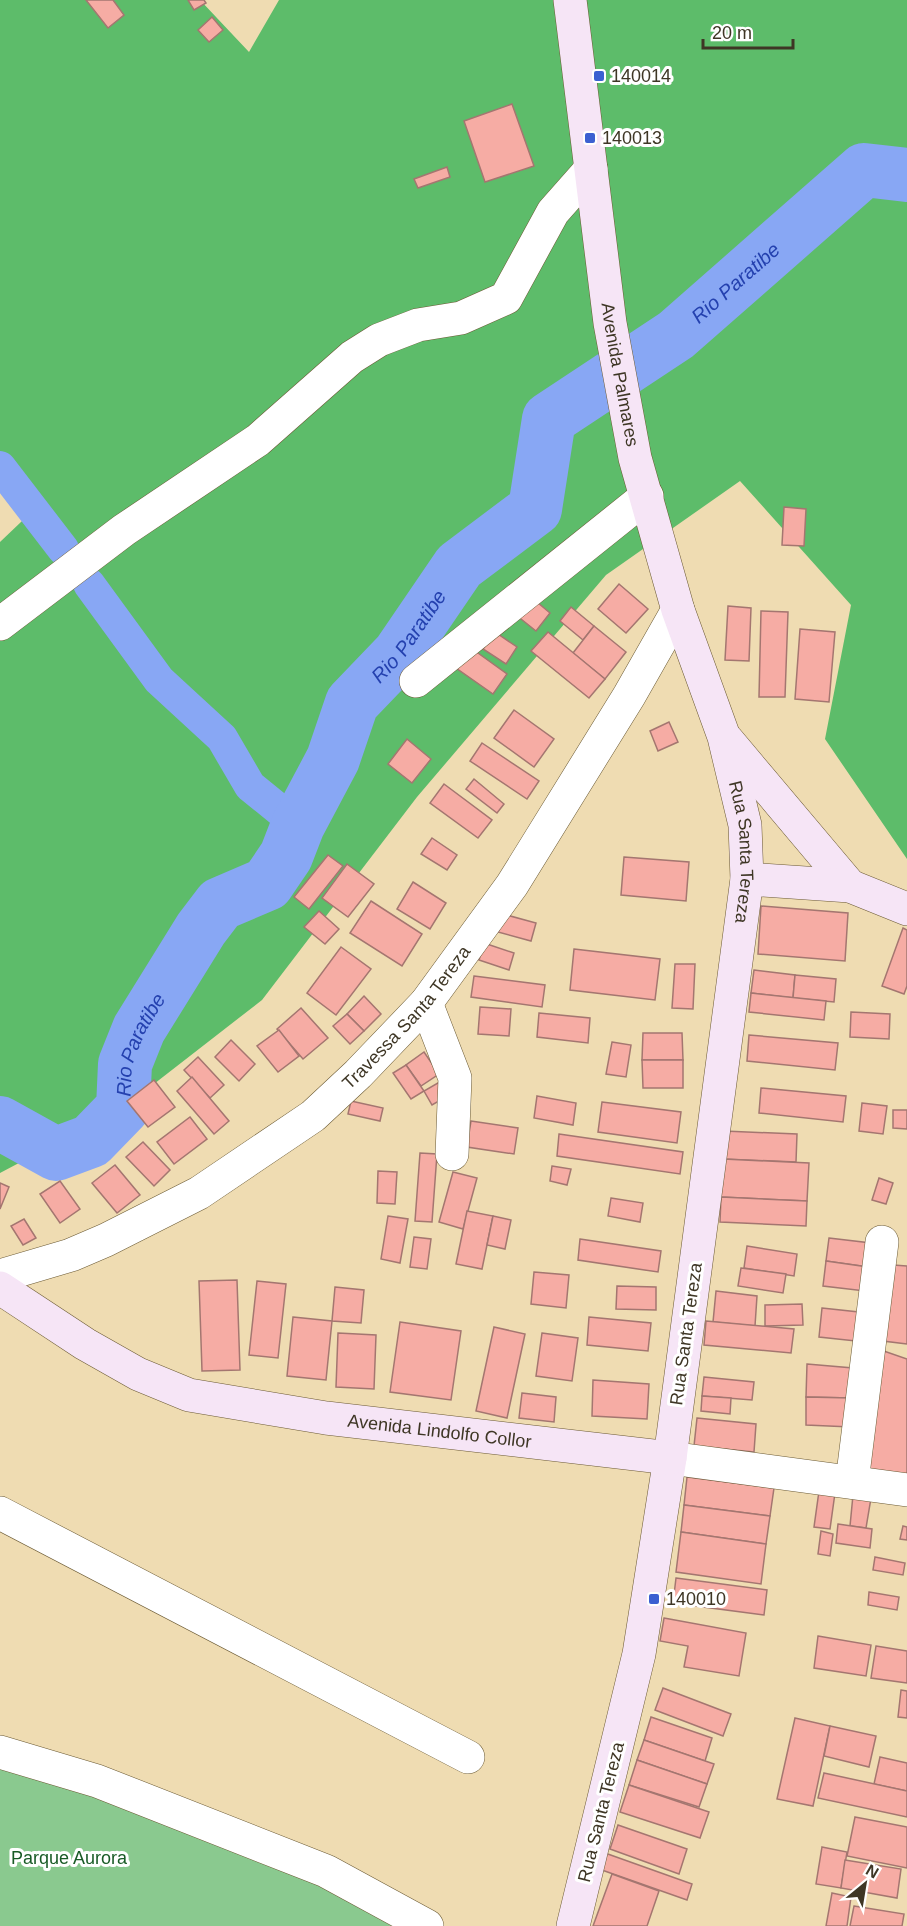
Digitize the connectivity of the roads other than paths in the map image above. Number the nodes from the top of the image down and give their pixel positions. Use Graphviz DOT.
graph roads {
  1 [pos="570,0"];
  2 [pos="591,169"];
  3 [pos="646,496"];
  4 [pos="678,610"];
  5 [pos="0,624"];
  6 [pos="416,681"];
  7 [pos="724,737"];
  8 [pos="747,879"];
  9 [pos="850,885"];
  10 [pos="907,909"];
  11 [pos="426,1003"];
  12 [pos="452,1154"];
  13 [pos="882,1242"];
  14 [pos="0,1276"];
  15 [pos="0,1288"];
  16 [pos="670,1458"];
  17 [pos="852,1482"];
  18 [pos="907,1490"];
  19 [pos="0,1513"];
  20 [pos="0,1752"];
  21 [pos="468,1757"];
  22 [pos="427,1926"];
  23 [pos="573,1926"];
  1 -- 2 [label="main road, Avenida Palmares"];
  2 -- 3 [label="main road, Avenida Palmares"];
  2 -- 5 [label="street"];
  3 -- 4 [label="main road, Avenida Palmares"];
  3 -- 6 [label="street"];
  4 -- 7 [label="main road, Avenida Palmares"];
  4 -- 11 [label="street, Travessa Santa Tereza"];
  7 -- 8 [label="main road, Rua Santa Tereza"];
  7 -- 9 [label="main road"];
  8 -- 9 [label="main road"];
  8 -- 16 [label="main road, Rua Santa Tereza"];
  9 -- 10 [label="main road"];
  11 -- 12 [label="street"];
  11 -- 14 [label="street, Travessa Santa Tereza"];
  13 -- 17 [label="street"];
  15 -- 16 [label="main road, Avenida Lindolfo Collor"];
  16 -- 17 [label="street, Avenida Lindolfo Collor"];
  16 -- 23 [label="main road, Rua Santa Tereza"];
  17 -- 18 [label="street, Avenida Lindolfo Collor"];
  19 -- 21 [label="street"];
  20 -- 22 [label="street"];
}
